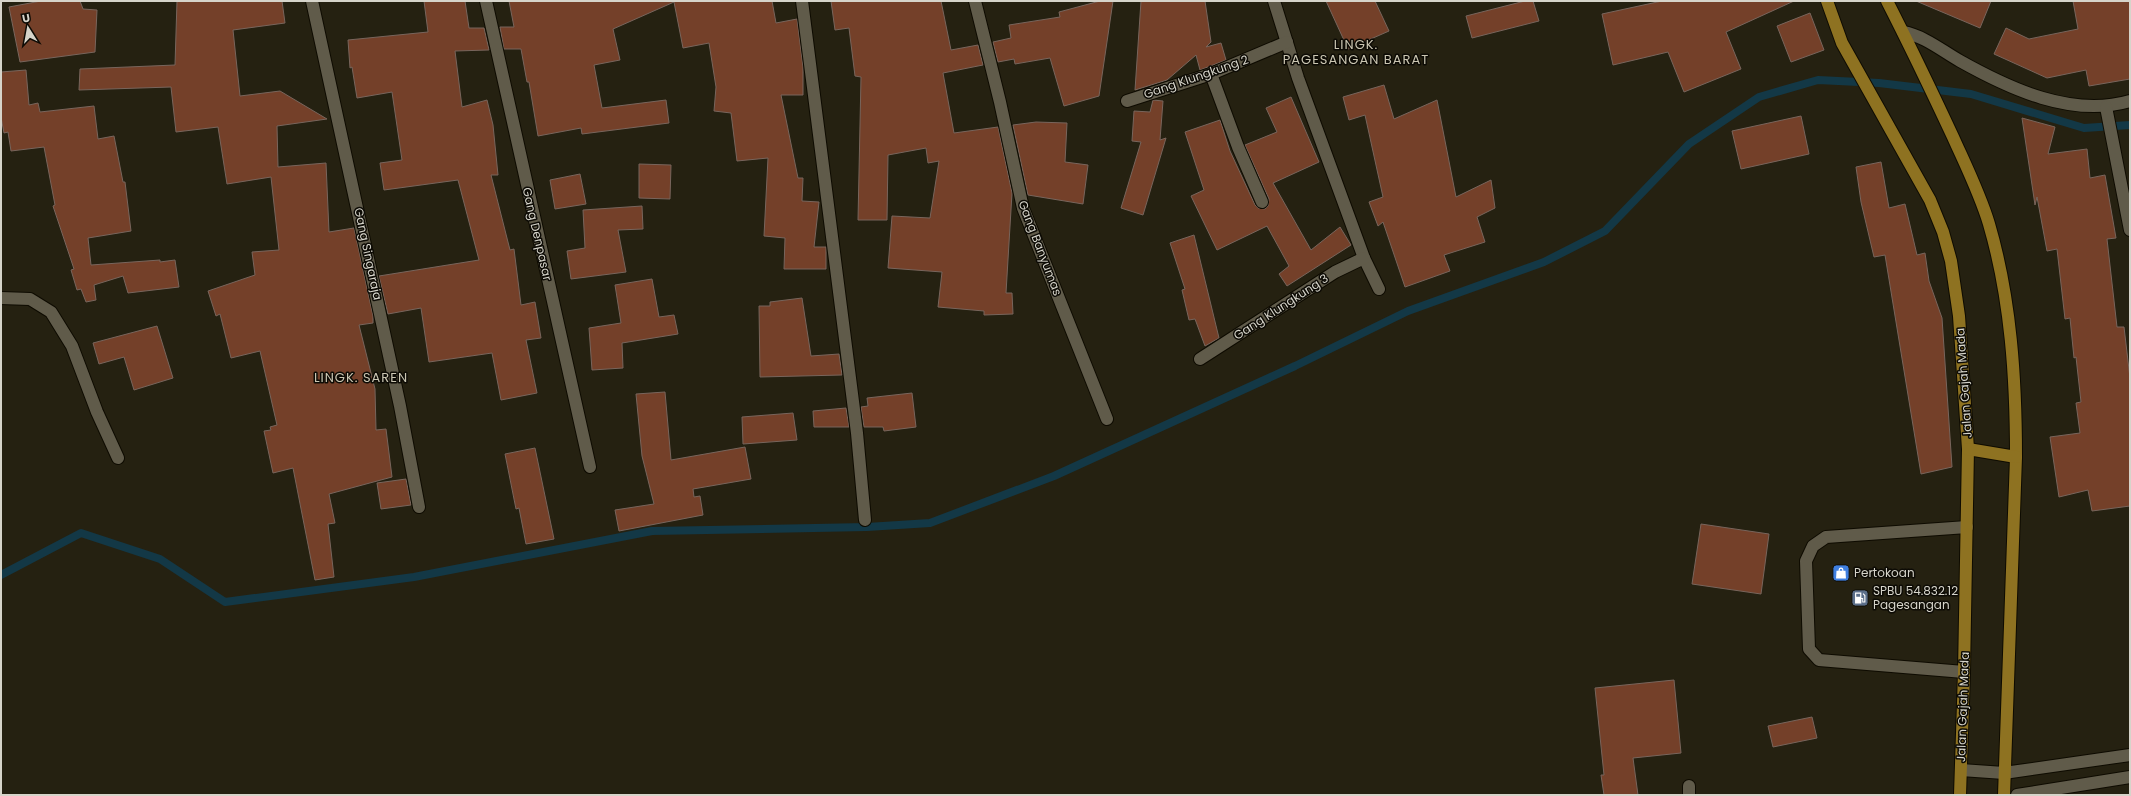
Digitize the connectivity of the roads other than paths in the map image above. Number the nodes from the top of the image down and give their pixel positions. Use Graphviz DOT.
graph roads {
  1 [pos="312,1"];
  2 [pos="486,1"];
  3 [pos="802,1"];
  4 [pos="975,1"];
  5 [pos="1274,1"];
  6 [pos="1828,1"];
  7 [pos="1887,1"];
  8 [pos="1903,32"];
  9 [pos="1287,42"];
  10 [pos="1211,74"];
  11 [pos="1127,101"];
  12 [pos="2130,101"];
  13 [pos="2107,110"];
  14 [pos="1262,202"];
  15 [pos="2130,230"];
  16 [pos="1364,258"];
  17 [pos="1379,289"];
  18 [pos="1,298"];
  19 [pos="1200,359"];
  20 [pos="1107,419"];
  21 [pos="1968,449"];
  22 [pos="2016,457"];
  23 [pos="118,458"];
  24 [pos="590,468"];
  25 [pos="419,507"];
  26 [pos="865,520"];
  27 [pos="1967,527"];
  28 [pos="1964,672"];
  29 [pos="2130,755"];
  30 [pos="1961,770"];
  31 [pos="2004,773"];
  32 [pos="2130,777"];
  33 [pos="1960,795"];
  34 [pos="2004,795"];
  35 [pos="2017,795"];
  1 -- 25 [label="street, Gang Singaraja"];
  2 -- 24 [label="street, Gang Denpasar"];
  3 -- 26 [label="street"];
  4 -- 20 [label="street, Gang Banyumas"];
  5 -- 9 [label="street"];
  6 -- 21 [label="main road, Jalan Gajah Mada"];
  7 -- 8 [label="main road"];
  8 -- 13 [label="street"];
  8 -- 22 [label="main road"];
  9 -- 10 [label="street, Gang Klungkung 2"];
  9 -- 16 [label="street"];
  10 -- 11 [label="street, Gang Klungkung 2"];
  10 -- 14 [label="street"];
  12 -- 13 [label="street"];
  13 -- 15 [label="street"];
  16 -- 17 [label="street"];
  16 -- 19 [label="street, Gang Klungkung 3"];
  18 -- 23 [label="street"];
  21 -- 22 [label="main road"];
  21 -- 27 [label="main road, Jalan Gajah Mada"];
  22 -- 31 [label="main road"];
  27 -- 28 [label="main road, Jalan Gajah Mada"];
  27 -- 28 [label="street"];
  28 -- 30 [label="main road, Jalan Gajah Mada"];
  29 -- 31 [label="street"];
  30 -- 31 [label="street"];
  30 -- 33 [label="main road, Jalan Gajah Mada"];
  31 -- 34 [label="main road"];
  32 -- 35 [label="street"];
}
